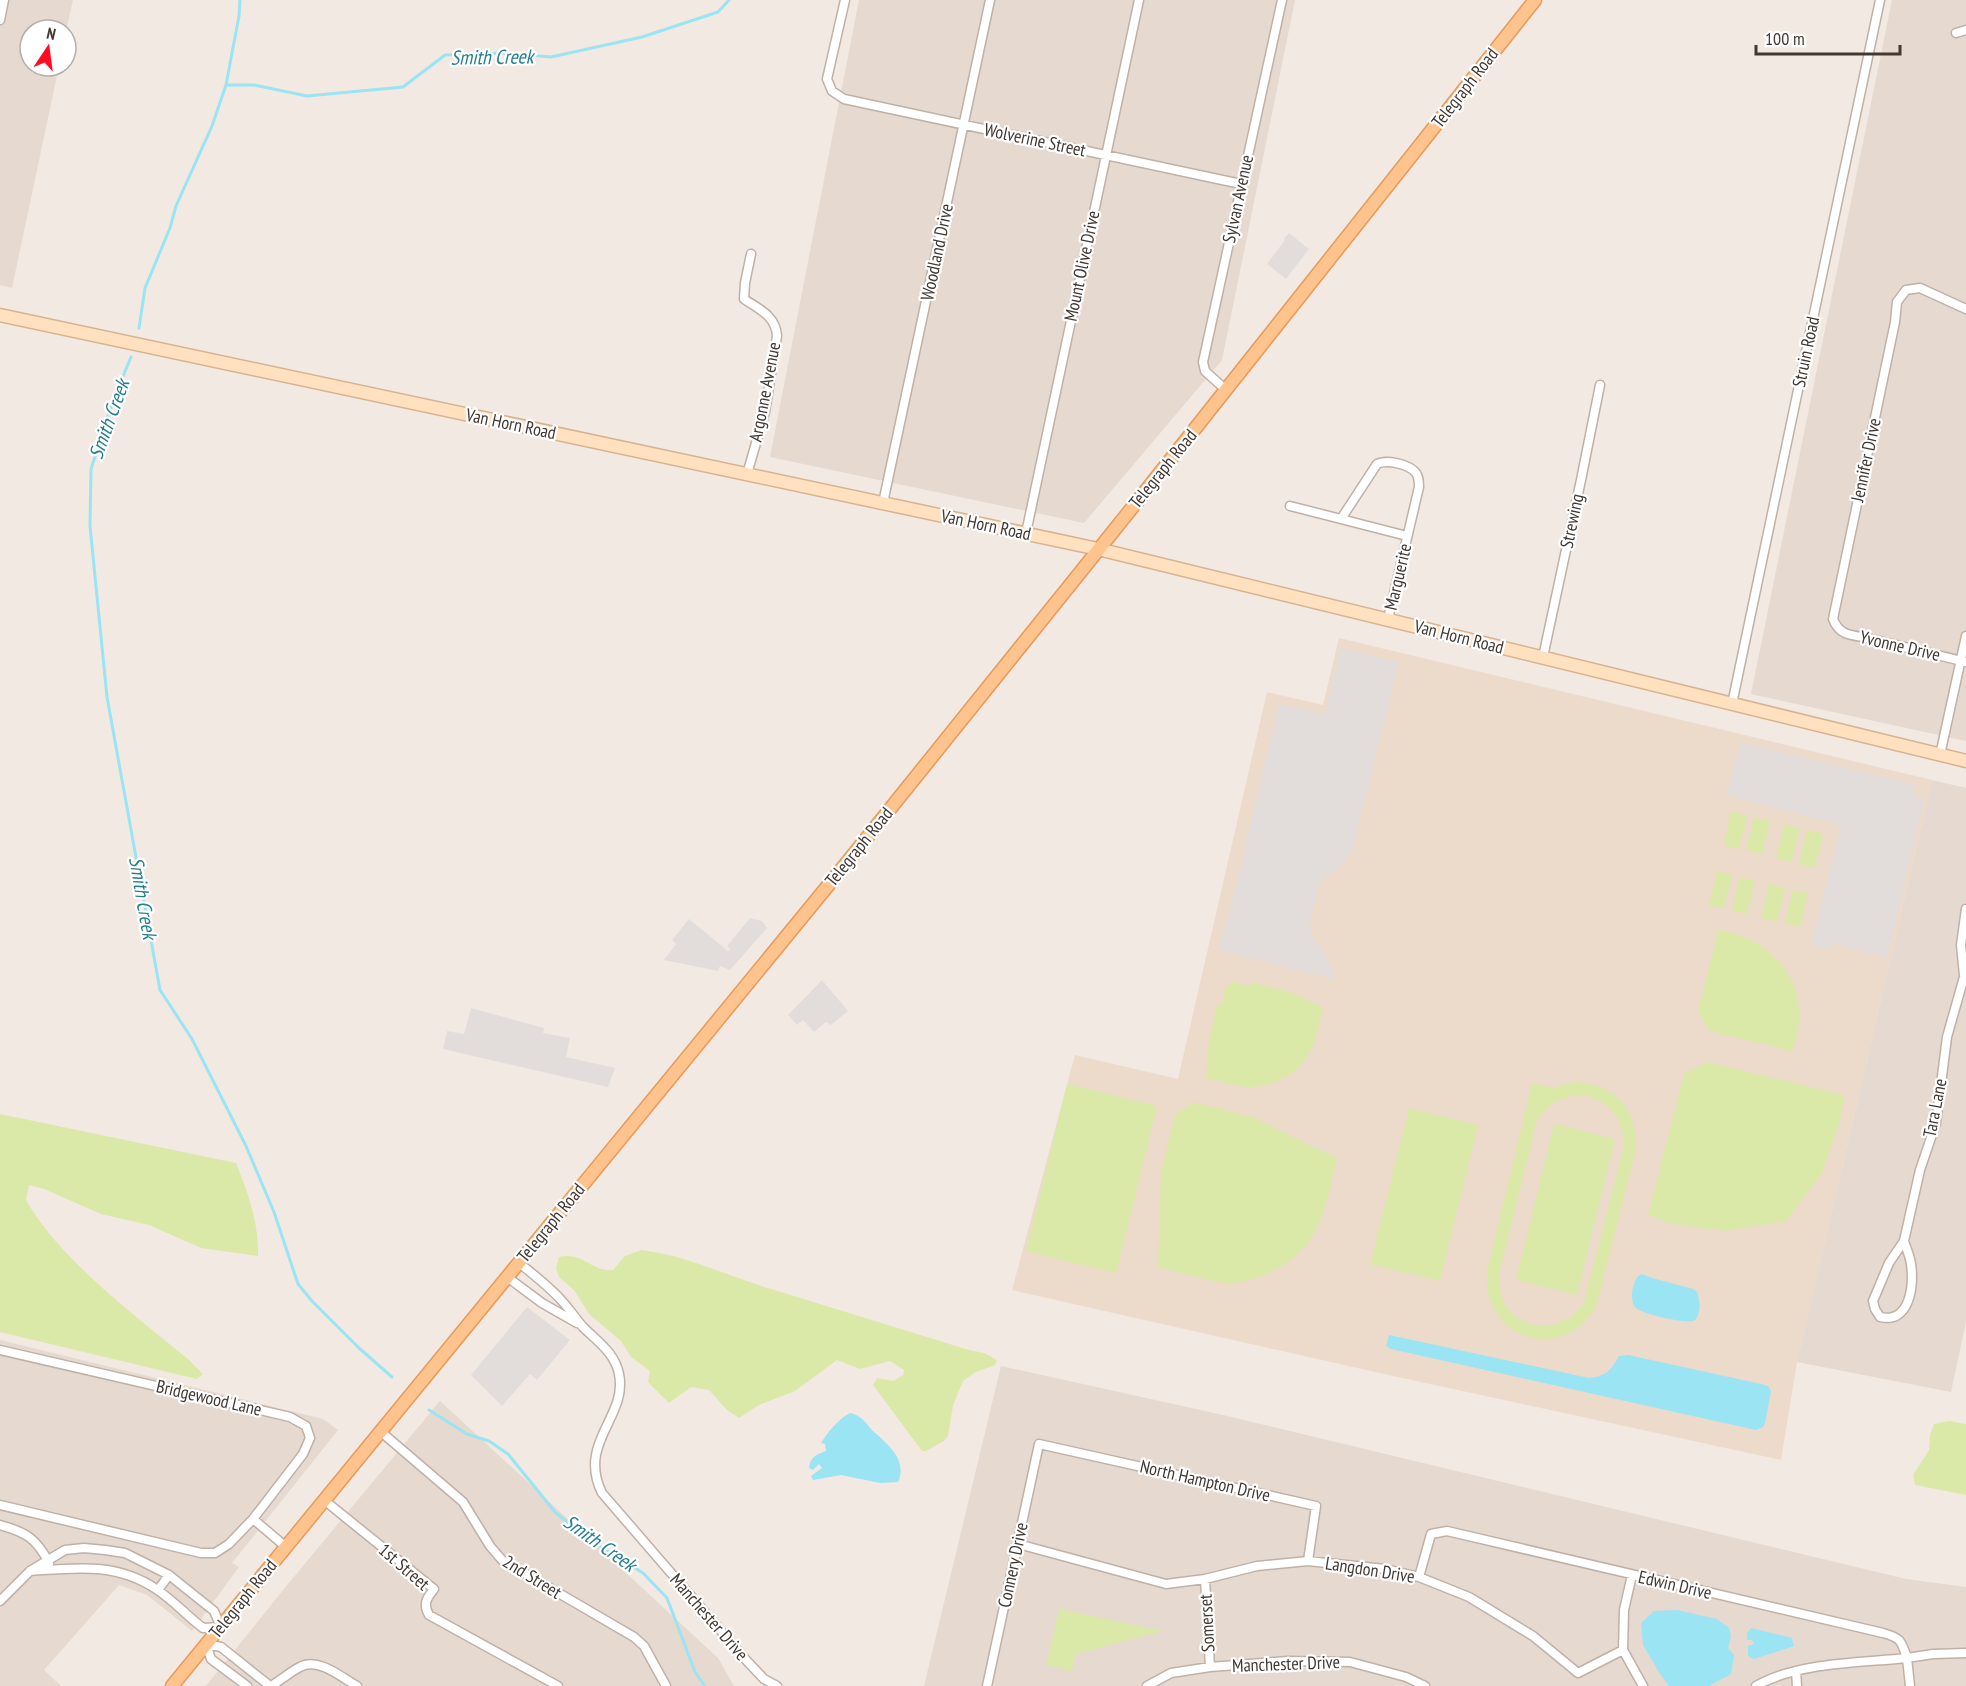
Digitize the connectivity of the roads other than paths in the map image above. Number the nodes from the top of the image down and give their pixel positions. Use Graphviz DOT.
graph roads {
  1 [pos="4,0"];
  2 [pos="845,0"];
  3 [pos="990,0"];
  4 [pos="1139,0"];
  5 [pos="1282,0"];
  6 [pos="1535,0"];
  7 [pos="1880,0"];
  8 [pos="0,20"];
  9 [pos="1966,30"];
  10 [pos="1956,33"];
  11 [pos="965,125"];
  12 [pos="1106,155"];
  13 [pos="1241,184"];
  14 [pos="751,254"];
  15 [pos="1966,309"];
  16 [pos="0,315"];
  17 [pos="1600,385"];
  18 [pos="1226,390"];
  19 [pos="747,474"];
  20 [pos="884,503"];
  21 [pos="1290,506"];
  22 [pos="1341,519"];
  23 [pos="1026,533"];
  24 [pos="1407,536"];
  25 [pos="1098,549"];
  26 [pos="1388,619"];
  27 [pos="1836,626"];
  28 [pos="1966,636"];
  29 [pos="1543,657"];
  30 [pos="1963,661"];
  31 [pos="1732,704"];
  32 [pos="1940,755"];
  33 [pos="1966,761"];
  34 [pos="1966,909"];
  35 [pos="1965,972"];
  36 [pos="1904,1241"];
  37 [pos="518,1262"];
  38 [pos="507,1277"];
  39 [pos="582,1326"];
  40 [pos="0,1350"];
  41 [pos="380,1431"];
  42 [pos="1039,1444"];
  43 [pos="324,1500"];
  44 [pos="0,1505"];
  45 [pos="253,1519"];
  46 [pos="0,1525"];
  47 [pos="1018,1544"];
  48 [pos="286,1547"];
  49 [pos="47,1560"];
  50 [pos="1308,1561"];
  51 [pos="52,1570"];
  52 [pos="30,1571"];
  53 [pos="168,1575"];
  54 [pos="1632,1575"];
  55 [pos="1419,1577"];
  56 [pos="1205,1579"];
  57 [pos="158,1590"];
  58 [pos="0,1601"];
  59 [pos="221,1627"];
  60 [pos="206,1644"];
  61 [pos="1623,1650"];
  62 [pos="1966,1653"];
  63 [pos="1950,1654"];
  64 [pos="1907,1658"];
  65 [pos="1966,1658"];
  66 [pos="1210,1667"];
  67 [pos="1796,1671"];
  68 [pos="172,1686"];
  69 [pos="247,1686"];
  70 [pos="271,1686"];
  71 [pos="357,1686"];
  72 [pos="558,1686"];
  73 [pos="666,1686"];
  74 [pos="777,1686"];
  75 [pos="987,1686"];
  76 [pos="1147,1686"];
  77 [pos="1425,1686"];
  78 [pos="1643,1686"];
  79 [pos="1756,1686"];
  80 [pos="1797,1686"];
  81 [pos="1910,1686"];
  1 -- 8 [label="street"];
  2 -- 11 [label="street, Wolverine Street"];
  3 -- 11 [label="street, Woodland Drive"];
  4 -- 12 [label="street, Mount Olive Drive"];
  5 -- 13 [label="street, Sylvan Avenue"];
  6 -- 18 [label="main road, Telegraph Road"];
  7 -- 31 [label="street, Struin Road"];
  9 -- 10 [label="street"];
  11 -- 12 [label="street, Wolverine Street"];
  11 -- 20 [label="street, Woodland Drive"];
  12 -- 13 [label="street, Wolverine Street"];
  12 -- 23 [label="street, Mount Olive Drive"];
  13 -- 18 [label="street, Sylvan Avenue"];
  14 -- 19 [label="street, Argonne Avenue"];
  15 -- 27 [label="street, Jennifer Drive"];
  16 -- 19 [label="street, Van Horn Road"];
  17 -- 29 [label="street, Strewing"];
  18 -- 25 [label="main road, Telegraph Road"];
  19 -- 20 [label="street, Van Horn Road"];
  20 -- 23 [label="street, Van Horn Road"];
  21 -- 22 [label="street, Marguerite"];
  22 -- 24 [label="street, Marguerite"];
  22 -- 24 [label="street, Marguerite"];
  23 -- 25 [label="street, Van Horn Road"];
  24 -- 26 [label="street, Marguerite"];
  25 -- 26 [label="street, Van Horn Road"];
  25 -- 37 [label="main road, Telegraph Road"];
  26 -- 29 [label="street, Van Horn Road"];
  27 -- 30 [label="street, Yvonne Drive"];
  28 -- 30 [label="street"];
  29 -- 31 [label="street, Van Horn Road"];
  30 -- 32 [label="street"];
  31 -- 32 [label="street, Van Horn Road"];
  32 -- 33 [label="street, Van Horn Road"];
  34 -- 35 [label="street, Tara Lane"];
  35 -- 36 [label="street, Tara Lane"];
  36 -- 36 [label="street, Tara Lane"];
  37 -- 38 [label="main road, Telegraph Road"];
  37 -- 39 [label="street, Manchester Drive"];
  38 -- 39 [label="street, Manchester Drive"];
  38 -- 41 [label="main road, Telegraph Road"];
  39 -- 74 [label="street, Manchester Drive"];
  40 -- 45 [label="street, Bridgewood Lane"];
  41 -- 43 [label="main road, Telegraph Road"];
  41 -- 73 [label="street, 2nd Street"];
  42 -- 47 [label="street, Connery Drive"];
  42 -- 50 [label="street, North Hampton Drive"];
  43 -- 48 [label="main road, Telegraph Road"];
  43 -- 72 [label="street, 1st Street"];
  44 -- 45 [label="street, Bridgewood Lane"];
  45 -- 48 [label="street"];
  46 -- 49 [label="street"];
  47 -- 56 [label="street, Langdon Drive"];
  47 -- 75 [label="street, Connery Drive"];
  48 -- 59 [label="main road, Telegraph Road"];
  49 -- 51 [label="street"];
  49 -- 52 [label="street"];
  49 -- 53 [label="street"];
  50 -- 55 [label="street, Langdon Drive"];
  50 -- 56 [label="street, Langdon Drive"];
  51 -- 52 [label="street"];
  51 -- 57 [label="street"];
  52 -- 58 [label="street"];
  53 -- 57 [label="street"];
  53 -- 59 [label="street"];
  54 -- 55 [label="street, Edwin Drive"];
  54 -- 61 [label="street"];
  54 -- 64 [label="street, Edwin Drive"];
  55 -- 61 [label="street, Langdon Drive"];
  56 -- 66 [label="street, Somerset"];
  57 -- 59 [label="street"];
  59 -- 60 [label="main road, Telegraph Road"];
  60 -- 68 [label="main road, Telegraph Road"];
  60 -- 69 [label="street"];
  60 -- 70 [label="street"];
  61 -- 78 [label="street"];
  62 -- 63 [label="street"];
  63 -- 64 [label="street"];
  63 -- 65 [label="street"];
  64 -- 67 [label="street"];
  64 -- 81 [label="street"];
  66 -- 76 [label="street, Manchester Drive"];
  66 -- 77 [label="street, Manchester Drive"];
  67 -- 79 [label="street"];
  67 -- 80 [label="street"];
  70 -- 71 [label="street"];
}
